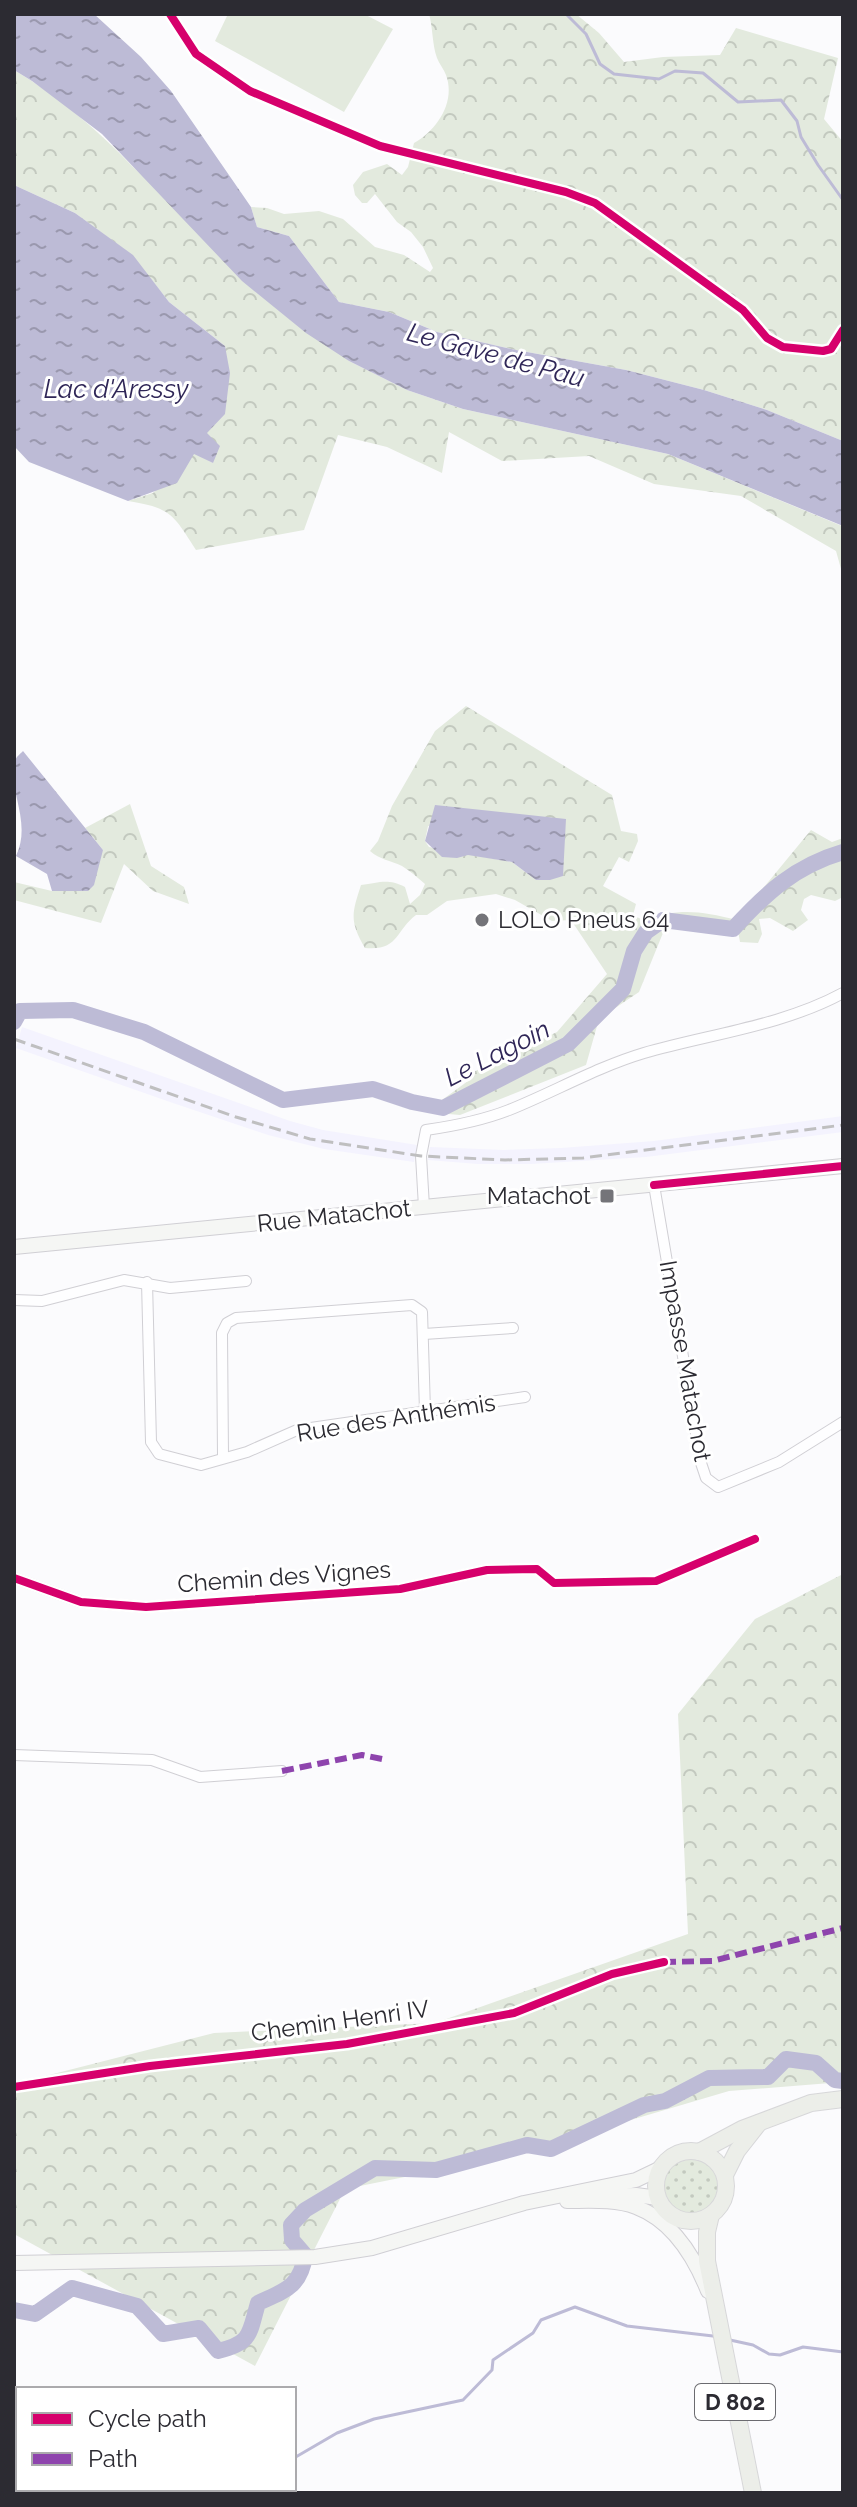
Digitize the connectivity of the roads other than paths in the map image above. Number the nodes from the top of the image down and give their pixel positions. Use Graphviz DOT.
graph roads {
  1 [pos="843,993"];
  2 [pos="843,1166"];
  3 [pos="654,1185"];
  4 [pos="424,1207"];
  5 [pos="14,1247"];
  6 [pos="246,1281"];
  7 [pos="147,1282"];
  8 [pos="14,1300"];
  9 [pos="513,1328"];
  10 [pos="424,1334"];
  11 [pos="525,1397"];
  12 [pos="425,1411"];
  13 [pos="843,1422"];
  14 [pos="223,1457"];
  15 [pos="755,1539"];
  16 [pos="14,1578"];
  17 [pos="14,1755"];
  18 [pos="282,1771"];
  19 [pos="664,1962"];
  20 [pos="14,2087"];
  21 [pos="843,2099"];
  22 [pos="760,2122"];
  23 [pos="699,2152"];
  24 [pos="661,2168"];
  25 [pos="725,2175"];
  26 [pos="658,2198"];
  27 [pos="567,2201"];
  28 [pos="497,2213"];
  29 [pos="711,2215"];
  30 [pos="683,2220"];
  31 [pos="707,2261"];
  32 [pos="14,2263"];
  33 [pos="717,2310"];
  34 [pos="753,2493"];
  1 -- 4 [label="street"];
  2 -- 3 [label="main road, Rue Matachot"];
  3 -- 4 [label="main road, Rue Matachot"];
  3 -- 13 [label="street, Impasse Matachot"];
  4 -- 5 [label="main road, Rue Matachot"];
  6 -- 7 [label="street"];
  7 -- 8 [label="street"];
  7 -- 14 [label="street, Rue des Anthémis"];
  9 -- 10 [label="street"];
  10 -- 12 [label="street"];
  10 -- 14 [label="street"];
  11 -- 12 [label="street, Rue des Anthémis"];
  12 -- 14 [label="street, Rue des Anthémis"];
  15 -- 16 [label="street, Chemin des Vignes"];
  17 -- 18 [label="street"];
  19 -- 20 [label="street, Chemin Henri IV"];
  21 -- 22 [label="main road"];
  22 -- 23 [label="main road"];
  22 -- 25 [label="main road"];
  23 -- 24 [label="main road"];
  23 -- 25 [label="main road"];
  24 -- 26 [label="main road"];
  24 -- 28 [label="main road"];
  25 -- 29 [label="main road"];
  26 -- 27 [label="main road"];
  26 -- 30 [label="main road"];
  27 -- 28 [label="main road"];
  27 -- 33 [label="main road"];
  28 -- 32 [label="main road"];
  29 -- 30 [label="main road"];
  29 -- 31 [label="main road, D 802"];
  30 -- 31 [label="main road, D 802"];
  31 -- 33 [label="main road, D 802"];
  33 -- 34 [label="main road, D 802"];
}
